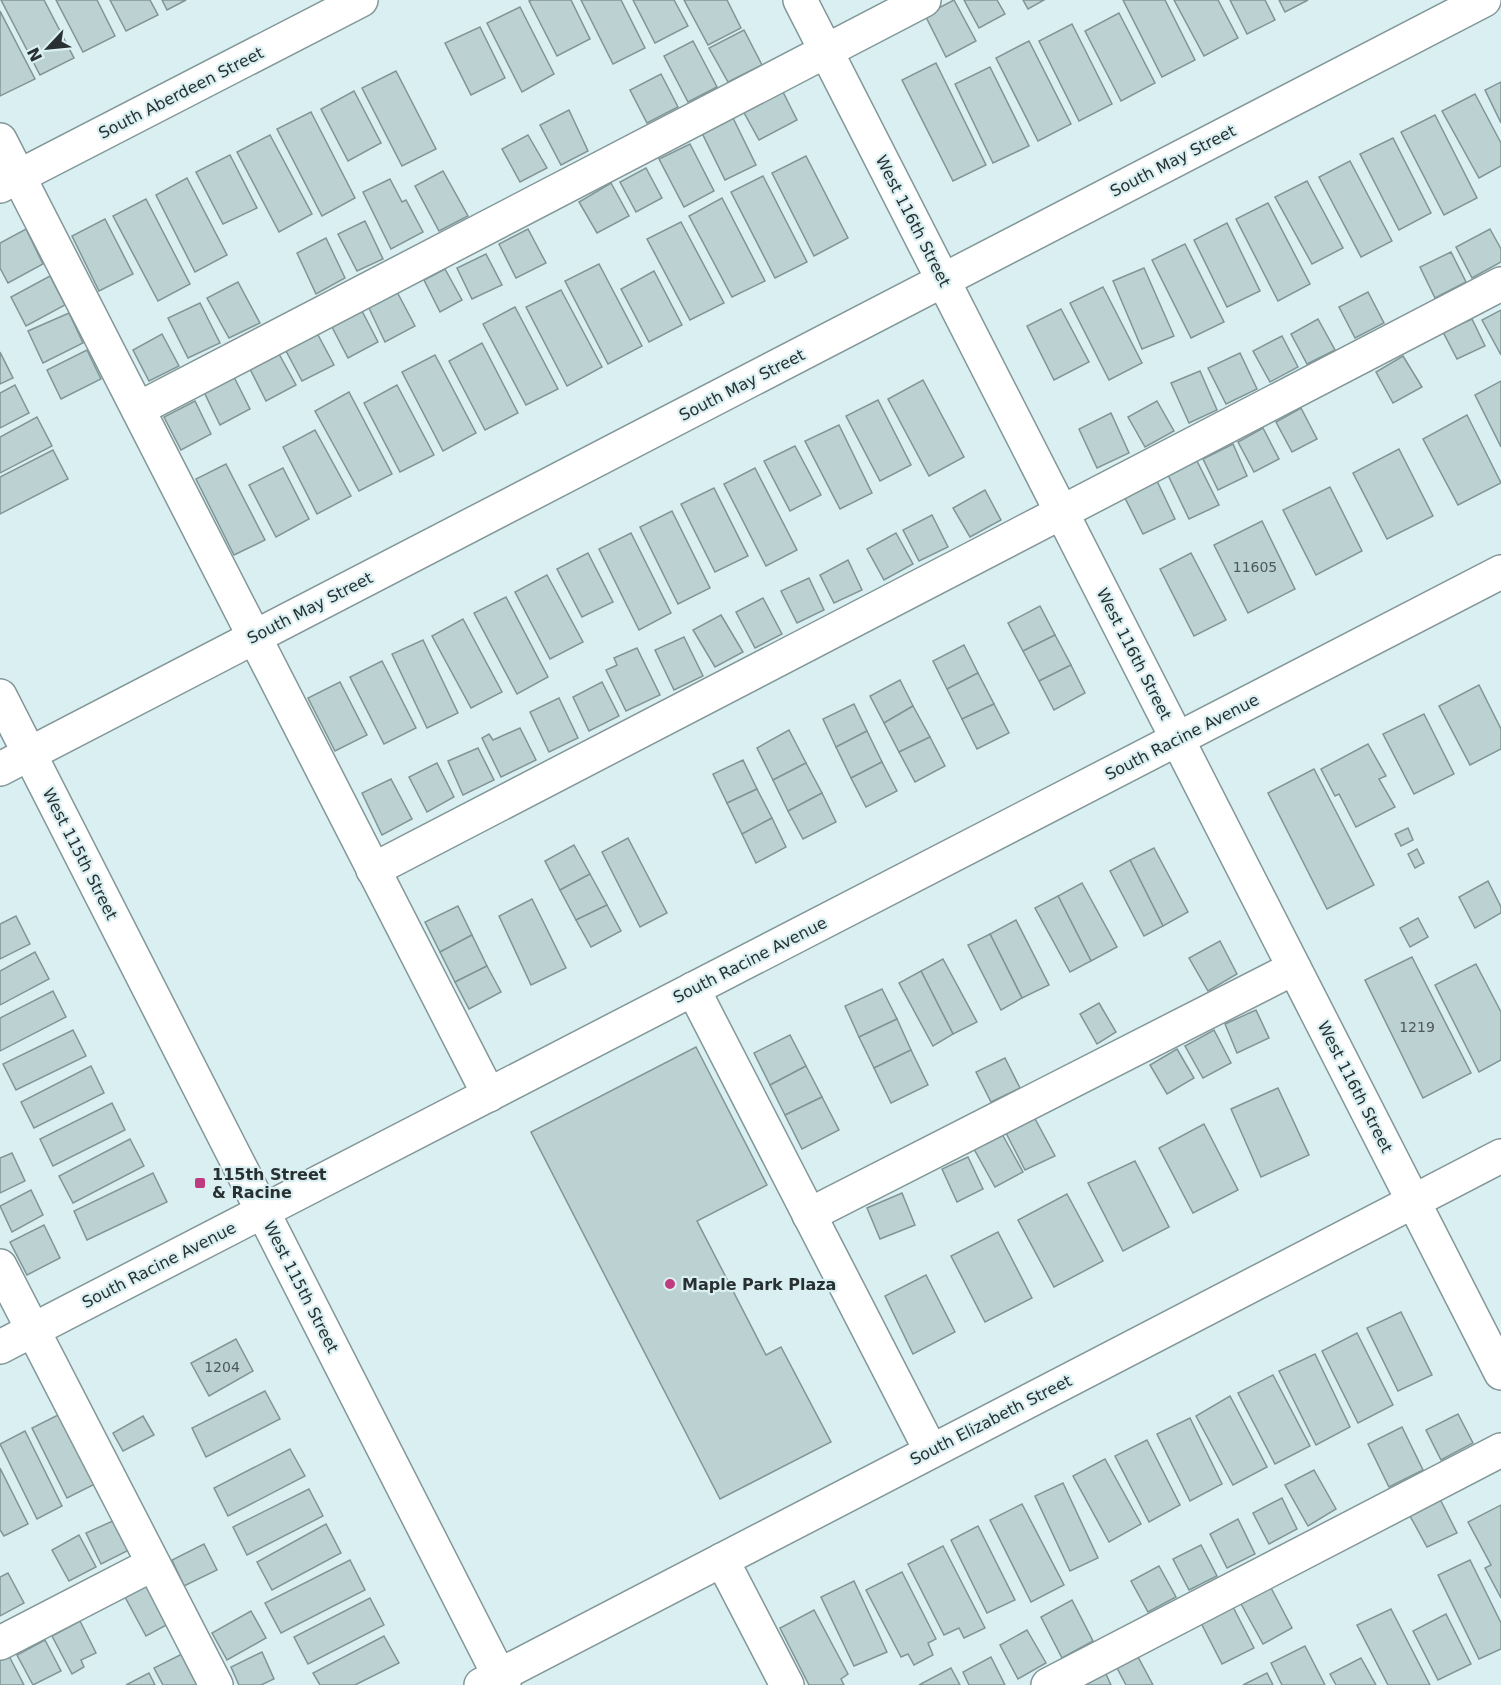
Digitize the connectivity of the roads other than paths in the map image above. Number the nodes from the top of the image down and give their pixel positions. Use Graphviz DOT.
graph roads {
  1 [pos="361,0"];
  2 [pos="800,0"];
  3 [pos="924,0"];
  4 [pos="1484,0"];
  5 [pos="826,51"];
  6 [pos="0,140"];
  7 [pos="9,181"];
  8 [pos="944,280"];
  9 [pos="1501,284"];
  10 [pos="138,409"];
  11 [pos="1062,512"];
  12 [pos="1501,572"];
  13 [pos="255,637"];
  14 [pos="0,696"];
  15 [pos="1178,739"];
  16 [pos="29,754"];
  17 [pos="0,769"];
  18 [pos="373,870"];
  19 [pos="1294,968"];
  20 [pos="693,990"];
  21 [pos="489,1095"];
  22 [pos="1501,1156"];
  23 [pos="1413,1202"];
  24 [pos="263,1212"];
  25 [pos="809,1215"];
  26 [pos="0,1266"];
  27 [pos="33,1330"];
  28 [pos="0,1347"];
  29 [pos="1501,1373"];
  30 [pos="1501,1450"];
  31 [pos="931,1451"];
  32 [pos="722,1560"];
  33 [pos="153,1564"];
  34 [pos="0,1643"];
  35 [pos="494,1682"];
  36 [pos="216,1685"];
  37 [pos="787,1685"];
  38 [pos="1048,1685"];
  1 -- 7 [label="street, South Aberdeen Street"];
  2 -- 5 [label="street, West 116th Street"];
  3 -- 5 [label="street"];
  4 -- 8 [label="street, South May Street"];
  5 -- 8 [label="street, West 116th Street"];
  5 -- 10 [label="street"];
  6 -- 7 [label="street"];
  7 -- 10 [label="street"];
  8 -- 11 [label="street, West 116th Street"];
  8 -- 13 [label="street, South May Street"];
  9 -- 11 [label="street"];
  10 -- 13 [label="street"];
  11 -- 15 [label="street, West 116th Street"];
  11 -- 18 [label="street"];
  12 -- 15 [label="street, South Racine Avenue"];
  13 -- 16 [label="street, South May Street"];
  13 -- 18 [label="street"];
  14 -- 16 [label="street, West 115th Street"];
  15 -- 19 [label="street, West 116th Street"];
  15 -- 20 [label="street, South Racine Avenue"];
  16 -- 17 [label="street, South May Street"];
  16 -- 24 [label="street, West 115th Street"];
  18 -- 21 [label="street"];
  19 -- 23 [label="street, West 116th Street"];
  19 -- 25 [label="street"];
  20 -- 21 [label="street, South Racine Avenue"];
  20 -- 25 [label="street"];
  21 -- 24 [label="street, South Racine Avenue"];
  22 -- 23 [label="street, South Elizabeth Street"];
  23 -- 29 [label="street, West 116th Street"];
  23 -- 31 [label="street, South Elizabeth Street"];
  24 -- 27 [label="street, South Racine Avenue"];
  24 -- 35 [label="street, West 115th Street"];
  25 -- 31 [label="street"];
  26 -- 27 [label="street"];
  27 -- 28 [label="street, South Racine Avenue"];
  27 -- 33 [label="street"];
  30 -- 38 [label="street"];
  31 -- 32 [label="street, South Elizabeth Street"];
  32 -- 35 [label="street, South Elizabeth Street"];
  32 -- 37 [label="street"];
  33 -- 34 [label="street"];
  33 -- 36 [label="street"];
}
